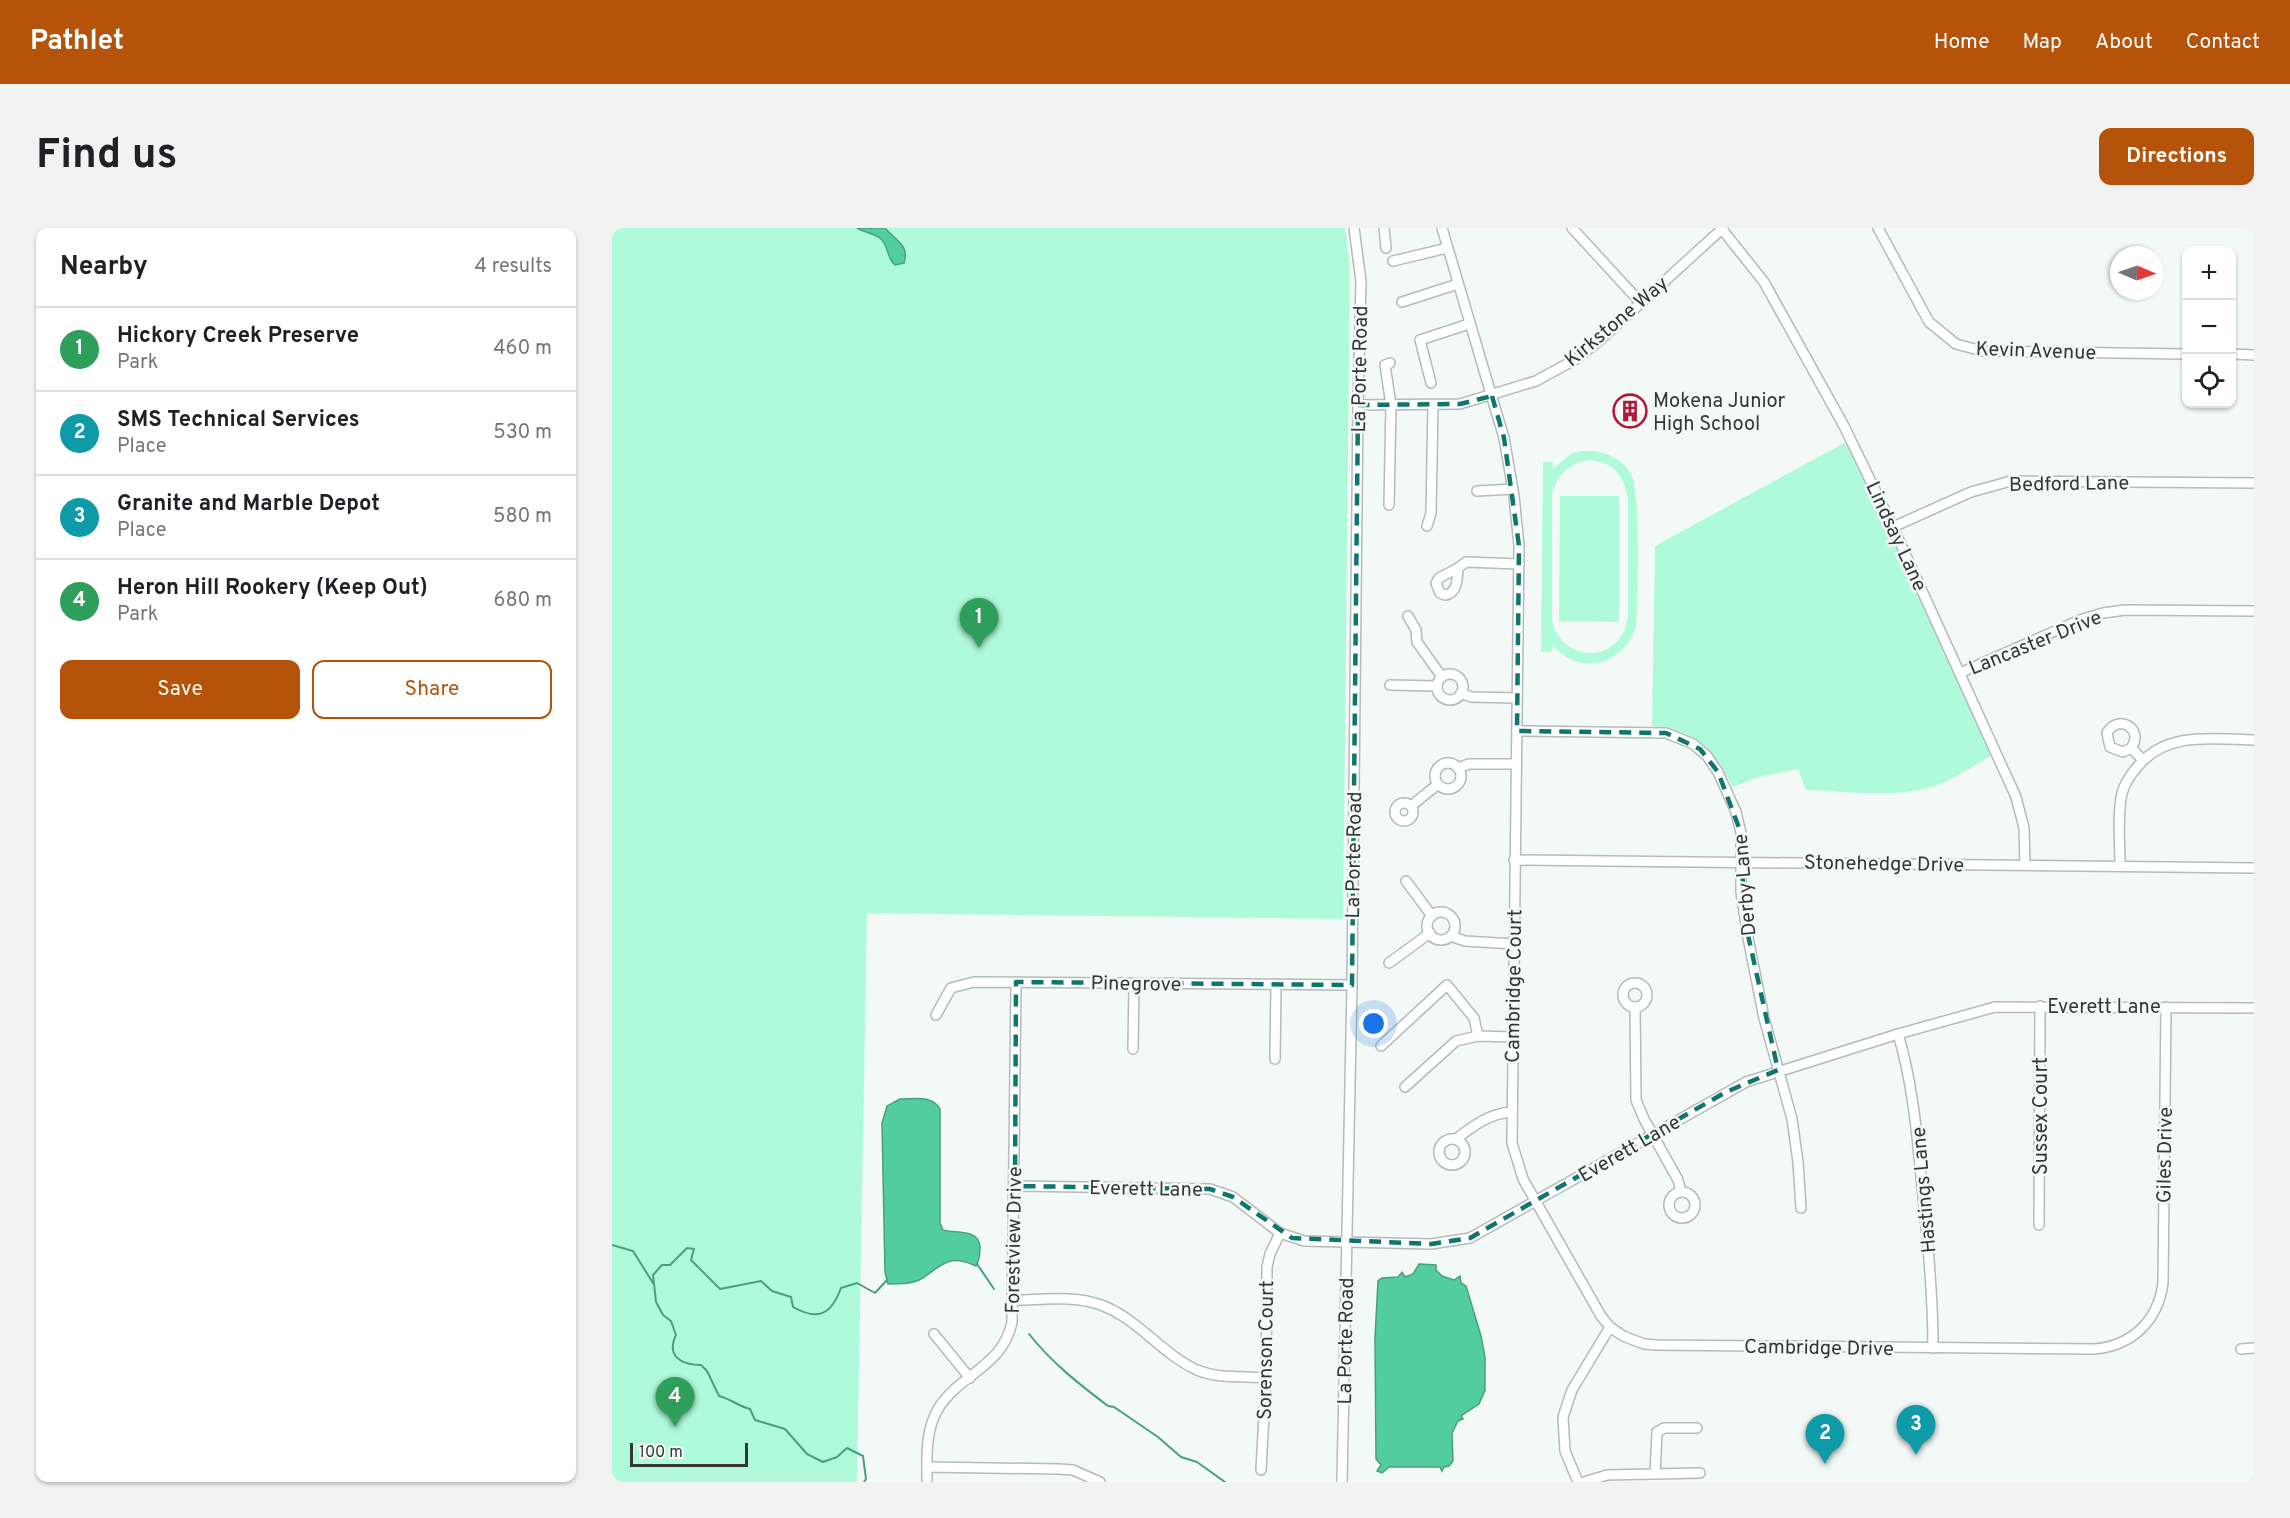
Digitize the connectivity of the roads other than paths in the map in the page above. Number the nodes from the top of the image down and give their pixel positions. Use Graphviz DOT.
graph roads {
  1 [pos="1354,228"];
  2 [pos="1383,228"];
  3 [pos="1442,228"];
  4 [pos="1572,228"];
  5 [pos="1722,228"];
  6 [pos="1878,228"];
  7 [pos="1386,248"];
  8 [pos="1447,248"];
  9 [pos="1393,261"];
  10 [pos="1458,284"];
  11 [pos="1402,302"];
  12 [pos="1640,302"];
  13 [pos="1469,324"];
  14 [pos="2182,354"];
  15 [pos="2236,354"];
  16 [pos="2254,355"];
  17 [pos="1390,363"];
  18 [pos="1431,383"];
  19 [pos="1492,396"];
  20 [pos="1358,405"];
  21 [pos="1391,405"];
  22 [pos="1433,405"];
  23 [pos="2254,483"];
  24 [pos="1513,489"];
  25 [pos="1477,491"];
  26 [pos="1389,506"];
  27 [pos="1427,526"];
  28 [pos="1893,527"];
  29 [pos="1519,564"];
  30 [pos="1458,568"];
  31 [pos="2254,611"];
  32 [pos="1408,616"];
  33 [pos="1960,673"];
  34 [pos="1439,681"];
  35 [pos="1390,686"];
  36 [pos="1461,693"];
  37 [pos="1517,698"];
  38 [pos="1517,731"];
  39 [pos="2254,740"];
  40 [pos="2132,748"];
  41 [pos="2143,760"];
  42 [pos="1516,764"];
  43 [pos="1458,768"];
  44 [pos="1437,784"];
  45 [pos="1411,806"];
  46 [pos="1515,860"];
  47 [pos="1742,862"];
  48 [pos="2025,865"];
  49 [pos="2120,866"];
  50 [pos="2254,868"];
  51 [pos="1406,881"];
  52 [pos="1431,916"];
  53 [pos="1430,933"];
  54 [pos="1451,936"];
  55 [pos="1514,944"];
  56 [pos="1389,963"];
  57 [pos="1016,982"];
  58 [pos="1134,983"];
  59 [pos="1276,984"];
  60 [pos="1352,985"];
  61 [pos="2040,1006"];
  62 [pos="2166,1006"];
  63 [pos="1635,1007"];
  64 [pos="2254,1008"];
  65 [pos="936,1015"];
  66 [pos="1898,1034"];
  67 [pos="1478,1036"];
  68 [pos="1513,1037"];
  69 [pos="1381,1046"];
  70 [pos="1133,1049"];
  71 [pos="1275,1059"];
  72 [pos="1778,1070"];
  73 [pos="1405,1087"];
  74 [pos="1512,1112"];
  75 [pos="1653,1134"];
  76 [pos="1456,1140"];
  77 [pos="1015,1186"];
  78 [pos="1681,1192"];
  79 [pos="1536,1202"];
  80 [pos="1801,1208"];
  81 [pos="2039,1225"];
  82 [pos="1280,1233"];
  83 [pos="1348,1243"];
  84 [pos="1013,1300"];
  85 [pos="2158,1303"];
  86 [pos="1610,1327"];
  87 [pos="934,1335"];
  88 [pos="1933,1348"];
  89 [pos="2254,1348"];
  90 [pos="2241,1349"];
  91 [pos="1266,1377"];
  92 [pos="970,1378"];
  93 [pos="1697,1428"];
  94 [pos="927,1467"];
  95 [pos="1261,1470"];
  96 [pos="1700,1473"];
  97 [pos="1655,1474"];
  98 [pos="927,1482"];
  99 [pos="1100,1482"];
  100 [pos="1342,1482"];
  101 [pos="1578,1482"];
  102 [pos="1584,1482"];
  1 -- 20 [label="street, La Porte Road"];
  2 -- 7 [label="street"];
  3 -- 8 [label="street, Cambridge Court"];
  4 -- 12 [label="street"];
  5 -- 12 [label="street, Kirkstone Way"];
  5 -- 28 [label="street, Lindsay Lane"];
  6 -- 14 [label="street, Kevin Avenue"];
  8 -- 9 [label="street"];
  8 -- 10 [label="street, Cambridge Court"];
  10 -- 11 [label="street"];
  10 -- 13 [label="street, Cambridge Court"];
  12 -- 19 [label="street, Kirkstone Way"];
  13 -- 18 [label="street"];
  13 -- 19 [label="street, Cambridge Court"];
  15 -- 16 [label="street"];
  17 -- 21 [label="street"];
  19 -- 22 [label="street, Kirkstone Way"];
  19 -- 24 [label="street, Cambridge Court"];
  20 -- 21 [label="street, Kirkstone Way"];
  20 -- 60 [label="street, La Porte Road"];
  21 -- 22 [label="street, Kirkstone Way"];
  21 -- 26 [label="street"];
  22 -- 27 [label="street"];
  23 -- 28 [label="street, Bedford Lane"];
  24 -- 25 [label="street"];
  24 -- 29 [label="street, Cambridge Court"];
  28 -- 33 [label="street, Lindsay Lane"];
  29 -- 30 [label="street"];
  29 -- 37 [label="street, Cambridge Court"];
  31 -- 33 [label="street, Lancaster Drive"];
  32 -- 34 [label="street"];
  33 -- 48 [label="street, Lindsay Lane"];
  34 -- 35 [label="street"];
  34 -- 36 [label="street"];
  34 -- 36 [label="street"];
  36 -- 37 [label="street"];
  37 -- 38 [label="street, Cambridge Court"];
  38 -- 42 [label="street, Cambridge Court"];
  38 -- 47 [label="street, Derby Lane"];
  39 -- 41 [label="street"];
  40 -- 41 [label="street"];
  41 -- 49 [label="street"];
  42 -- 43 [label="street"];
  42 -- 46 [label="street, Cambridge Court"];
  43 -- 44 [label="street"];
  43 -- 44 [label="street"];
  44 -- 45 [label="street"];
  46 -- 47 [label="street, Stonehedge Drive"];
  46 -- 55 [label="street, Cambridge Court"];
  47 -- 48 [label="street, Stonehedge Drive"];
  47 -- 72 [label="street, Derby Lane"];
  48 -- 49 [label="street, Stonehedge Drive"];
  49 -- 50 [label="street, Stonehedge Drive"];
  51 -- 52 [label="street"];
  52 -- 53 [label="street"];
  52 -- 54 [label="street"];
  53 -- 54 [label="street"];
  53 -- 56 [label="street"];
  54 -- 55 [label="street"];
  55 -- 68 [label="street, Cambridge Court"];
  57 -- 58 [label="street, Pinegrove"];
  57 -- 65 [label="street, Pinegrove"];
  57 -- 77 [label="street, Forestview Drive"];
  58 -- 59 [label="street, Pinegrove"];
  58 -- 70 [label="street"];
  59 -- 60 [label="street, Pinegrove"];
  59 -- 71 [label="street"];
  60 -- 83 [label="street, La Porte Road"];
  61 -- 62 [label="street, Everett Lane"];
  61 -- 66 [label="street, Everett Lane"];
  61 -- 81 [label="street, Sussex Court"];
  62 -- 64 [label="street, Everett Lane"];
  62 -- 85 [label="street, Giles Drive"];
  63 -- 75 [label="street"];
  66 -- 72 [label="street, Everett Lane"];
  66 -- 88 [label="street, Hastings Lane"];
  67 -- 68 [label="street"];
  67 -- 69 [label="street"];
  67 -- 73 [label="street"];
  68 -- 74 [label="street, Cambridge Court"];
  72 -- 75 [label="street, Everett Lane"];
  72 -- 80 [label="street, Derby Lane"];
  74 -- 76 [label="street"];
  74 -- 79 [label="street, Cambridge Court"];
  75 -- 78 [label="street"];
  75 -- 79 [label="street, Everett Lane"];
  77 -- 82 [label="street, Everett Lane"];
  77 -- 84 [label="street, Forestview Drive"];
  79 -- 83 [label="street, Everett Lane"];
  79 -- 86 [label="street, Cambridge Drive"];
  82 -- 83 [label="street, Everett Lane"];
  82 -- 91 [label="street, Sorenson Court"];
  83 -- 100 [label="street, La Porte Road"];
  84 -- 91 [label="street"];
  84 -- 92 [label="street, Forestview Drive"];
  85 -- 88 [label="street, Cambridge Drive"];
  86 -- 88 [label="street, Cambridge Drive"];
  86 -- 101 [label="street"];
  87 -- 92 [label="street"];
  89 -- 90 [label="street"];
  91 -- 95 [label="street, Sorenson Court"];
  92 -- 94 [label="street, Forestview Drive"];
  93 -- 97 [label="street"];
  94 -- 98 [label="street, Forestview Drive"];
  94 -- 99 [label="street"];
  96 -- 97 [label="street"];
  97 -- 102 [label="street"];
}
